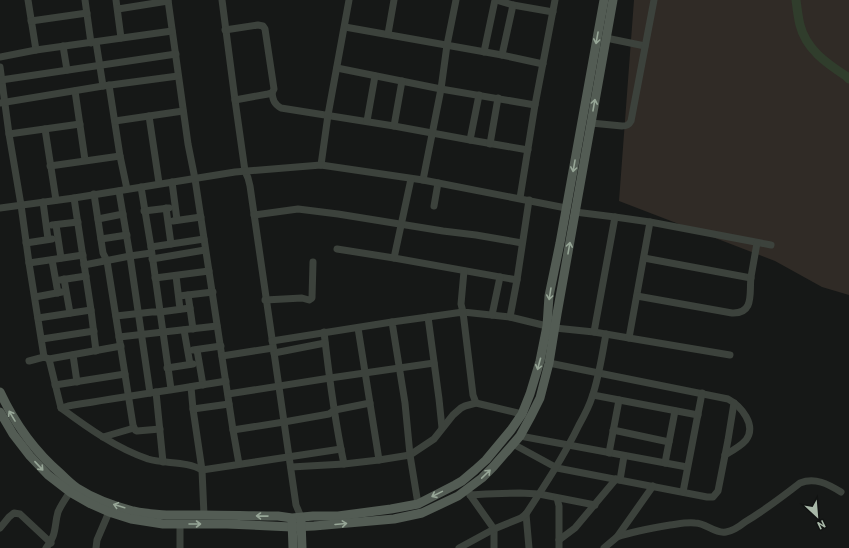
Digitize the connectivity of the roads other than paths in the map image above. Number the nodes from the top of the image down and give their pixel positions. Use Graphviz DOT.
graph roads {
  1 [pos="28,0"];
  2 [pos="85,0"];
  3 [pos="116,0"];
  4 [pos="168,0"];
  5 [pos="222,0"];
  6 [pos="350,0"];
  7 [pos="394,0"];
  8 [pos="456,0"];
  9 [pos="495,0"];
  10 [pos="555,0"];
  11 [pos="604,0"];
  12 [pos="613,0"];
  13 [pos="654,0"];
  14 [pos="513,4"];
  15 [pos="118,9"];
  16 [pos="553,12"];
  17 [pos="87,13"];
  18 [pos="31,20"];
  19 [pos="345,27"];
  20 [pos="225,30"];
  21 [pos="172,31"];
  22 [pos="388,34"];
  23 [pos="121,38"];
  24 [pos="606,38"];
  25 [pos="94,42"];
  26 [pos="447,45"];
  27 [pos="63,46"];
  28 [pos="645,46"];
  29 [pos="36,50"];
  30 [pos="484,52"];
  31 [pos="176,54"];
  32 [pos="502,55"];
  33 [pos="0,56"];
  34 [pos="543,64"];
  35 [pos="100,65"];
  36 [pos="0,67"];
  37 [pos="337,68"];
  38 [pos="67,70"];
  39 [pos="178,76"];
  40 [pos="375,76"];
  41 [pos="1,80"];
  42 [pos="402,81"];
  43 [pos="106,86"];
  44 [pos="441,89"];
  45 [pos="75,91"];
  46 [pos="272,93"];
  47 [pos="479,95"];
  48 [pos="498,98"];
  49 [pos="234,100"];
  50 [pos="2,103"];
  51 [pos="535,105"];
  52 [pos="183,111"];
  53 [pos="328,115"];
  54 [pos="149,116"];
  55 [pos="115,121"];
  56 [pos="367,121"];
  57 [pos="591,123"];
  58 [pos="80,124"];
  59 [pos="394,126"];
  60 [pos="44,129"];
  61 [pos="432,133"];
  62 [pos="9,134"];
  63 [pos="470,140"];
  64 [pos="490,144"];
  65 [pos="528,150"];
  66 [pos="120,156"];
  67 [pos="85,160"];
  68 [pos="321,165"];
  69 [pos="50,166"];
  70 [pos="245,171"];
  71 [pos="195,179"];
  72 [pos="411,179"];
  73 [pos="423,180"];
  74 [pos="172,182"];
  75 [pos="438,183"];
  76 [pos="159,184"];
  77 [pos="141,187"];
  78 [pos="127,189"];
  79 [pos="119,191"];
  80 [pos="94,194"];
  81 [pos="74,198"];
  82 [pos="520,198"];
  83 [pos="56,200"];
  84 [pos="529,200"];
  85 [pos="43,202"];
  86 [pos="21,205"];
  87 [pos="434,206"];
  88 [pos="175,207"];
  89 [pos="0,208"];
  90 [pos="166,208"];
  91 [pos="566,208"];
  92 [pos="144,211"];
  93 [pos="575,212"];
  94 [pos="123,214"];
  95 [pos="254,214"];
  96 [pos="201,217"];
  97 [pos="615,217"];
  98 [pos="98,218"];
  99 [pos="177,220"];
  100 [pos="78,222"];
  101 [pos="168,222"];
  102 [pos="650,222"];
  103 [pos="56,225"];
  104 [pos="402,225"];
  105 [pos="47,226"];
  106 [pos="127,235"];
  107 [pos="58,238"];
  108 [pos="48,239"];
  109 [pos="101,239"];
  110 [pos="204,239"];
  111 [pos="26,243"];
  112 [pos="522,243"];
  113 [pos="757,243"];
  114 [pos="171,244"];
  115 [pos="771,245"];
  116 [pos="337,249"];
  117 [pos="205,250"];
  118 [pos="151,253"];
  119 [pos="83,255"];
  120 [pos="130,256"];
  121 [pos="62,258"];
  122 [pos="394,258"];
  123 [pos="644,258"];
  124 [pos="52,260"];
  125 [pos="107,261"];
  126 [pos="313,262"];
  127 [pos="29,263"];
  128 [pos="84,265"];
  129 [pos="209,271"];
  130 [pos="464,271"];
  131 [pos="86,276"];
  132 [pos="176,276"];
  133 [pos="500,277"];
  134 [pos="155,278"];
  135 [pos="751,278"];
  136 [pos="64,279"];
  137 [pos="517,280"];
  138 [pos="55,281"];
  139 [pos="66,292"];
  140 [pos="213,292"];
  141 [pos="58,293"];
  142 [pos="188,295"];
  143 [pos="179,296"];
  144 [pos="637,296"];
  145 [pos="35,297"];
  146 [pos="266,300"];
  147 [pos="190,308"];
  148 [pos="180,309"];
  149 [pos="91,310"];
  150 [pos="160,312"];
  151 [pos="463,312"];
  152 [pos="70,313"];
  153 [pos="138,313"];
  154 [pos="492,315"];
  155 [pos="116,316"];
  156 [pos="428,317"];
  157 [pos="510,317"];
  158 [pos="38,318"];
  159 [pos="392,322"];
  160 [pos="217,326"];
  161 [pos="551,327"];
  162 [pos="358,328"];
  163 [pos="193,329"];
  164 [pos="184,330"];
  165 [pos="94,331"];
  166 [pos="163,332"];
  167 [pos="324,332"];
  168 [pos="594,332"];
  169 [pos="141,334"];
  170 [pos="606,334"];
  171 [pos="119,337"];
  172 [pos="629,338"];
  173 [pos="42,339"];
  174 [pos="325,343"];
  175 [pos="121,346"];
  176 [pos="221,346"];
  177 [pos="273,347"];
  178 [pos="197,350"];
  179 [pos="96,351"];
  180 [pos="187,351"];
  181 [pos="730,354"];
  182 [pos="73,355"];
  183 [pos="222,356"];
  184 [pos="47,358"];
  185 [pos="29,361"];
  186 [pos="199,363"];
  187 [pos="434,363"];
  188 [pos="549,363"];
  189 [pos="190,364"];
  190 [pos="168,368"];
  191 [pos="400,369"];
  192 [pos="365,373"];
  193 [pos="598,373"];
  194 [pos="125,374"];
  195 [pos="330,378"];
  196 [pos="226,381"];
  197 [pos="77,382"];
  198 [pos="55,385"];
  199 [pos="203,385"];
  200 [pos="191,387"];
  201 [pos="279,387"];
  202 [pos="171,389"];
  203 [pos="0,392"];
  204 [pos="153,392"];
  205 [pos="702,393"];
  206 [pos="228,394"];
  207 [pos="593,395"];
  208 [pos="129,396"];
  209 [pos="619,400"];
  210 [pos="370,403"];
  211 [pos="476,403"];
  212 [pos="734,403"];
  213 [pos="229,404"];
  214 [pos="61,408"];
  215 [pos="193,409"];
  216 [pos="335,410"];
  217 [pos="675,410"];
  218 [pos="0,412"];
  219 [pos="522,414"];
  220 [pos="698,415"];
  221 [pos="284,422"];
  222 [pos="134,428"];
  223 [pos="442,428"];
  224 [pos="160,429"];
  225 [pos="233,430"];
  226 [pos="613,430"];
  227 [pos="16,431"];
  228 [pos="520,436"];
  229 [pos="103,437"];
  230 [pos="669,442"];
  231 [pos="513,444"];
  232 [pos="569,446"];
  233 [pos="341,449"];
  234 [pos="609,453"];
  235 [pos="410,455"];
  236 [pos="725,455"];
  237 [pos="624,456"];
  238 [pos="289,458"];
  239 [pos="379,460"];
  240 [pos="163,462"];
  241 [pos="665,463"];
  242 [pos="239,464"];
  243 [pos="344,464"];
  244 [pos="291,467"];
  245 [pos="687,467"];
  246 [pos="556,468"];
  247 [pos="202,470"];
  248 [pos="618,480"];
  249 [pos="653,486"];
  250 [pos="70,492"];
  251 [pos="469,492"];
  252 [pos="683,492"];
  253 [pos="841,492"];
  254 [pos="539,494"];
  255 [pos="557,498"];
  256 [pos="418,504"];
  257 [pos="595,505"];
  258 [pos="109,512"];
  259 [pos="526,514"];
  260 [pos="204,515"];
  261 [pos="143,516"];
  262 [pos="295,520"];
  263 [pos="180,524"];
  264 [pos="302,527"];
  265 [pos="0,528"];
  266 [pos="494,529"];
  267 [pos="617,537"];
  268 [pos="559,544"];
  269 [pos="48,545"];
  270 [pos="96,548"];
  271 [pos="180,548"];
  272 [pos="293,548"];
  273 [pos="302,548"];
  274 [pos="460,548"];
  275 [pos="494,548"];
  276 [pos="529,548"];
  277 [pos="604,548"];
  1 -- 18 [label="street"];
  2 -- 17 [label="street"];
  3 -- 15 [label="street"];
  4 -- 15 [label="street"];
  4 -- 21 [label="street"];
  5 -- 20 [label="street"];
  6 -- 19 [label="street"];
  7 -- 22 [label="street"];
  8 -- 26 [label="street"];
  9 -- 14 [label="street"];
  9 -- 30 [label="street"];
  10 -- 16 [label="street"];
  11 -- 91 [label="main road, one-way"];
  12 -- 24 [label="main road"];
  13 -- 28 [label="street"];
  14 -- 16 [label="street"];
  14 -- 32 [label="street"];
  15 -- 23 [label="street"];
  16 -- 34 [label="street"];
  17 -- 18 [label="street"];
  17 -- 25 [label="street"];
  18 -- 29 [label="street"];
  19 -- 22 [label="street"];
  19 -- 37 [label="street"];
  20 -- 46 [label="street"];
  20 -- 49 [label="street"];
  21 -- 23 [label="street"];
  21 -- 31 [label="street"];
  22 -- 26 [label="street"];
  23 -- 25 [label="street"];
  24 -- 28 [label="street"];
  57 -- 24 [label="main road, one-way"];
  25 -- 27 [label="street"];
  25 -- 35 [label="street"];
  26 -- 30 [label="street"];
  26 -- 44 [label="street"];
  27 -- 29 [label="street"];
  27 -- 38 [label="street"];
  28 -- 57 [label="street"];
  29 -- 33 [label="street"];
  30 -- 32 [label="street"];
  31 -- 35 [label="street"];
  31 -- 39 [label="street"];
  32 -- 34 [label="street"];
  34 -- 51 [label="street"];
  35 -- 38 [label="street"];
  35 -- 43 [label="street"];
  36 -- 41 [label="street"];
  37 -- 40 [label="street"];
  37 -- 53 [label="street"];
  38 -- 41 [label="street"];
  39 -- 43 [label="street"];
  39 -- 52 [label="street"];
  40 -- 42 [label="street"];
  40 -- 56 [label="street"];
  41 -- 50 [label="street"];
  42 -- 44 [label="street"];
  42 -- 59 [label="street"];
  43 -- 45 [label="street"];
  43 -- 55 [label="street"];
  44 -- 47 [label="street"];
  44 -- 61 [label="street"];
  45 -- 50 [label="street"];
  45 -- 58 [label="street"];
  46 -- 49 [label="street"];
  46 -- 53 [label="street"];
  47 -- 48 [label="street"];
  47 -- 63 [label="street"];
  48 -- 51 [label="street"];
  48 -- 64 [label="street"];
  49 -- 70 [label="street"];
  50 -- 62 [label="street"];
  51 -- 65 [label="street"];
  52 -- 54 [label="street"];
  52 -- 71 [label="street"];
  53 -- 56 [label="street"];
  53 -- 68 [label="street"];
  54 -- 55 [label="street"];
  54 -- 76 [label="street"];
  55 -- 66 [label="street"];
  56 -- 59 [label="street"];
  57 -- 93 [label="main road"];
  58 -- 60 [label="street"];
  58 -- 67 [label="street"];
  59 -- 61 [label="street"];
  60 -- 62 [label="street"];
  60 -- 69 [label="street"];
  61 -- 63 [label="street"];
  61 -- 73 [label="street"];
  62 -- 86 [label="street"];
  63 -- 64 [label="street"];
  64 -- 65 [label="street"];
  65 -- 82 [label="street"];
  66 -- 67 [label="street"];
  66 -- 78 [label="street"];
  67 -- 69 [label="street"];
  68 -- 70 [label="street"];
  68 -- 72 [label="street"];
  69 -- 83 [label="street"];
  70 -- 71 [label="street"];
  70 -- 95 [label="street"];
  71 -- 74 [label="street"];
  71 -- 96 [label="street"];
  72 -- 73 [label="street"];
  72 -- 104 [label="street"];
  73 -- 75 [label="street"];
  74 -- 76 [label="street"];
  74 -- 88 [label="street"];
  75 -- 82 [label="street"];
  75 -- 87 [label="street"];
  76 -- 77 [label="street"];
  77 -- 78 [label="street"];
  77 -- 92 [label="street"];
  78 -- 79 [label="street"];
  79 -- 80 [label="street"];
  79 -- 94 [label="street"];
  80 -- 81 [label="street"];
  80 -- 98 [label="street"];
  81 -- 83 [label="street"];
  81 -- 100 [label="street"];
  82 -- 84 [label="street"];
  83 -- 85 [label="street"];
  84 -- 91 [label="street"];
  84 -- 112 [label="street"];
  85 -- 86 [label="street"];
  85 -- 105 [label="street"];
  86 -- 89 [label="street"];
  86 -- 111 [label="street"];
  88 -- 90 [label="street"];
  88 -- 99 [label="street"];
  90 -- 92 [label="street"];
  90 -- 101 [label="street"];
  91 -- 161 [label="main road, one-way"];
  92 -- 118 [label="street"];
  93 -- 97 [label="street"];
  161 -- 93 [label="main road, one-way"];
  94 -- 98 [label="street"];
  94 -- 106 [label="street"];
  95 -- 104 [label="street"];
  95 -- 146 [label="street"];
  96 -- 99 [label="street"];
  96 -- 110 [label="street"];
  97 -- 102 [label="street"];
  97 -- 168 [label="street"];
  98 -- 109 [label="street"];
  99 -- 101 [label="street"];
  100 -- 103 [label="street"];
  100 -- 119 [label="street"];
  101 -- 114 [label="street"];
  102 -- 113 [label="street"];
  102 -- 123 [label="street"];
  103 -- 105 [label="street"];
  103 -- 107 [label="street"];
  104 -- 112 [label="street"];
  104 -- 122 [label="street"];
  105 -- 108 [label="street"];
  106 -- 109 [label="street"];
  106 -- 120 [label="street"];
  107 -- 108 [label="street"];
  107 -- 121 [label="street"];
  108 -- 111 [label="street"];
  109 -- 125 [label="street"];
  110 -- 114 [label="street"];
  110 -- 117 [label="street"];
  111 -- 127 [label="street"];
  112 -- 137 [label="street"];
  113 -- 115 [label="street"];
  113 -- 135 [label="street"];
  114 -- 118 [label="street"];
  116 -- 122 [label="street"];
  117 -- 118 [label="street"];
  117 -- 129 [label="street"];
  118 -- 120 [label="street"];
  118 -- 134 [label="street"];
  119 -- 121 [label="street"];
  119 -- 128 [label="street"];
  120 -- 125 [label="street"];
  120 -- 153 [label="street"];
  121 -- 124 [label="street"];
  122 -- 130 [label="street"];
  123 -- 135 [label="street"];
  123 -- 144 [label="street"];
  124 -- 127 [label="street"];
  124 -- 138 [label="street"];
  125 -- 128 [label="street"];
  125 -- 155 [label="street"];
  126 -- 146 [label="street"];
  127 -- 145 [label="street"];
  128 -- 131 [label="street"];
  129 -- 132 [label="street"];
  129 -- 140 [label="street"];
  130 -- 133 [label="street"];
  130 -- 151 [label="street"];
  131 -- 136 [label="street"];
  131 -- 149 [label="street"];
  132 -- 134 [label="street"];
  132 -- 143 [label="street"];
  133 -- 137 [label="street"];
  133 -- 154 [label="street"];
  134 -- 150 [label="street"];
  135 -- 144 [label="street"];
  136 -- 138 [label="street"];
  136 -- 139 [label="street"];
  137 -- 157 [label="street"];
  138 -- 141 [label="street"];
  139 -- 141 [label="street"];
  139 -- 152 [label="street"];
  140 -- 142 [label="street"];
  140 -- 160 [label="street"];
  141 -- 145 [label="street"];
  142 -- 143 [label="street"];
  142 -- 147 [label="street"];
  143 -- 148 [label="street"];
  144 -- 172 [label="street"];
  145 -- 158 [label="street"];
  146 -- 177 [label="street"];
  147 -- 148 [label="street"];
  147 -- 163 [label="street"];
  148 -- 150 [label="street"];
  149 -- 152 [label="street"];
  149 -- 165 [label="street"];
  150 -- 153 [label="street"];
  150 -- 166 [label="street"];
  151 -- 154 [label="street"];
  151 -- 156 [label="street"];
  151 -- 211 [label="street"];
  152 -- 158 [label="street"];
  153 -- 155 [label="street"];
  153 -- 169 [label="street"];
  154 -- 157 [label="street"];
  155 -- 171 [label="street"];
  156 -- 159 [label="street"];
  156 -- 187 [label="street"];
  157 -- 161 [label="street"];
  158 -- 173 [label="street"];
  159 -- 162 [label="street"];
  159 -- 191 [label="street"];
  160 -- 163 [label="street"];
  160 -- 176 [label="street"];
  161 -- 168 [label="street"];
  161 -- 188 [label="main road"];
  161 -- 219 [label="main road, one-way"];
  162 -- 167 [label="street"];
  162 -- 192 [label="street"];
  163 -- 164 [label="street"];
  164 -- 166 [label="street"];
  164 -- 180 [label="street"];
  165 -- 173 [label="street"];
  165 -- 179 [label="street"];
  166 -- 169 [label="street"];
  166 -- 190 [label="street"];
  167 -- 174 [label="street"];
  167 -- 177 [label="street"];
  168 -- 170 [label="street"];
  169 -- 171 [label="street"];
  169 -- 204 [label="street"];
  170 -- 172 [label="street"];
  170 -- 193 [label="street"];
  171 -- 175 [label="street"];
  172 -- 181 [label="street"];
  173 -- 184 [label="street"];
  174 -- 177 [label="street"];
  174 -- 195 [label="street"];
  175 -- 179 [label="street"];
  175 -- 194 [label="street"];
  176 -- 178 [label="street"];
  176 -- 183 [label="street"];
  177 -- 183 [label="street"];
  177 -- 201 [label="street"];
  178 -- 180 [label="street"];
  178 -- 186 [label="street"];
  179 -- 182 [label="street"];
  180 -- 189 [label="street"];
  182 -- 184 [label="street"];
  182 -- 197 [label="street"];
  183 -- 196 [label="street"];
  184 -- 185 [label="street"];
  184 -- 198 [label="street"];
  186 -- 189 [label="street"];
  186 -- 199 [label="street"];
  187 -- 191 [label="street"];
  187 -- 223 [label="street"];
  188 -- 193 [label="street"];
  188 -- 228 [label="main road"];
  189 -- 190 [label="street"];
  190 -- 202 [label="street"];
  191 -- 192 [label="street"];
  191 -- 235 [label="street"];
  192 -- 195 [label="street"];
  192 -- 210 [label="street"];
  193 -- 205 [label="street"];
  193 -- 207 [label="street"];
  194 -- 197 [label="street"];
  194 -- 208 [label="street"];
  195 -- 201 [label="street"];
  195 -- 216 [label="street"];
  196 -- 199 [label="street"];
  196 -- 206 [label="street"];
  197 -- 198 [label="street"];
  198 -- 214 [label="street"];
  199 -- 200 [label="street"];
  200 -- 202 [label="street"];
  200 -- 215 [label="street"];
  201 -- 206 [label="street"];
  201 -- 221 [label="street"];
  202 -- 204 [label="street"];
  227 -- 203 [label="main road, one-way"];
  204 -- 208 [label="street"];
  204 -- 224 [label="street"];
  205 -- 212 [label="street"];
  205 -- 220 [label="street"];
  206 -- 213 [label="street"];
  207 -- 209 [label="street"];
  207 -- 232 [label="street"];
  208 -- 214 [label="street"];
  208 -- 222 [label="street"];
  209 -- 217 [label="street"];
  209 -- 226 [label="street"];
  210 -- 216 [label="street"];
  210 -- 239 [label="street"];
  211 -- 219 [label="street"];
  211 -- 223 [label="street"];
  212 -- 236 [label="street"];
  212 -- 236 [label="street"];
  213 -- 215 [label="street"];
  213 -- 225 [label="street"];
  214 -- 229 [label="street"];
  215 -- 247 [label="street"];
  216 -- 221 [label="street"];
  216 -- 233 [label="street"];
  217 -- 220 [label="street"];
  217 -- 230 [label="street"];
  218 -- 227 [label="main road"];
  219 -- 256 [label="main road, one-way"];
  220 -- 245 [label="street"];
  221 -- 225 [label="street"];
  221 -- 238 [label="street"];
  222 -- 224 [label="street"];
  222 -- 229 [label="street"];
  223 -- 235 [label="street"];
  224 -- 240 [label="street"];
  225 -- 242 [label="street"];
  226 -- 230 [label="street"];
  226 -- 234 [label="street"];
  227 -- 250 [label="main road, one-way"];
  261 -- 227 [label="main road, one-way"];
  228 -- 231 [label="main road"];
  228 -- 232 [label="street"];
  229 -- 240 [label="street"];
  230 -- 241 [label="street"];
  231 -- 246 [label="street"];
  251 -- 231 [label="main road, one-way"];
  232 -- 234 [label="street"];
  232 -- 246 [label="street"];
  233 -- 238 [label="street"];
  233 -- 243 [label="street"];
  234 -- 237 [label="street"];
  235 -- 239 [label="street"];
  235 -- 256 [label="street"];
  236 -- 252 [label="street"];
  237 -- 241 [label="street"];
  237 -- 248 [label="street"];
  238 -- 242 [label="street"];
  238 -- 244 [label="street"];
  239 -- 243 [label="street"];
  240 -- 247 [label="street"];
  241 -- 245 [label="street"];
  242 -- 247 [label="street"];
  243 -- 244 [label="street"];
  244 -- 262 [label="street"];
  245 -- 252 [label="street"];
  246 -- 248 [label="street"];
  246 -- 254 [label="street"];
  247 -- 260 [label="street"];
  248 -- 249 [label="street"];
  248 -- 257 [label="street"];
  249 -- 252 [label="street"];
  249 -- 267 [label="street"];
  250 -- 258 [label="main road"];
  250 -- 269 [label="street"];
  251 -- 254 [label="street"];
  264 -- 251 [label="main road, one-way"];
  251 -- 266 [label="street"];
  253 -- 267 [label="street"];
  254 -- 255 [label="street"];
  254 -- 259 [label="street"];
  255 -- 257 [label="street"];
  255 -- 268 [label="street"];
  256 -- 262 [label="main road"];
  257 -- 268 [label="street"];
  258 -- 261 [label="main road"];
  258 -- 270 [label="street"];
  259 -- 266 [label="street"];
  259 -- 276 [label="street"];
  260 -- 261 [label="main road"];
  262 -- 260 [label="main road, one-way"];
  261 -- 263 [label="main road"];
  263 -- 262 [label="main road, one-way"];
  262 -- 264 [label="main road"];
  262 -- 272 [label="main road"];
  263 -- 271 [label="street"];
  264 -- 273 [label="main road"];
  265 -- 269 [label="street"];
  266 -- 274 [label="street"];
  266 -- 275 [label="street"];
  267 -- 277 [label="street"];
}
